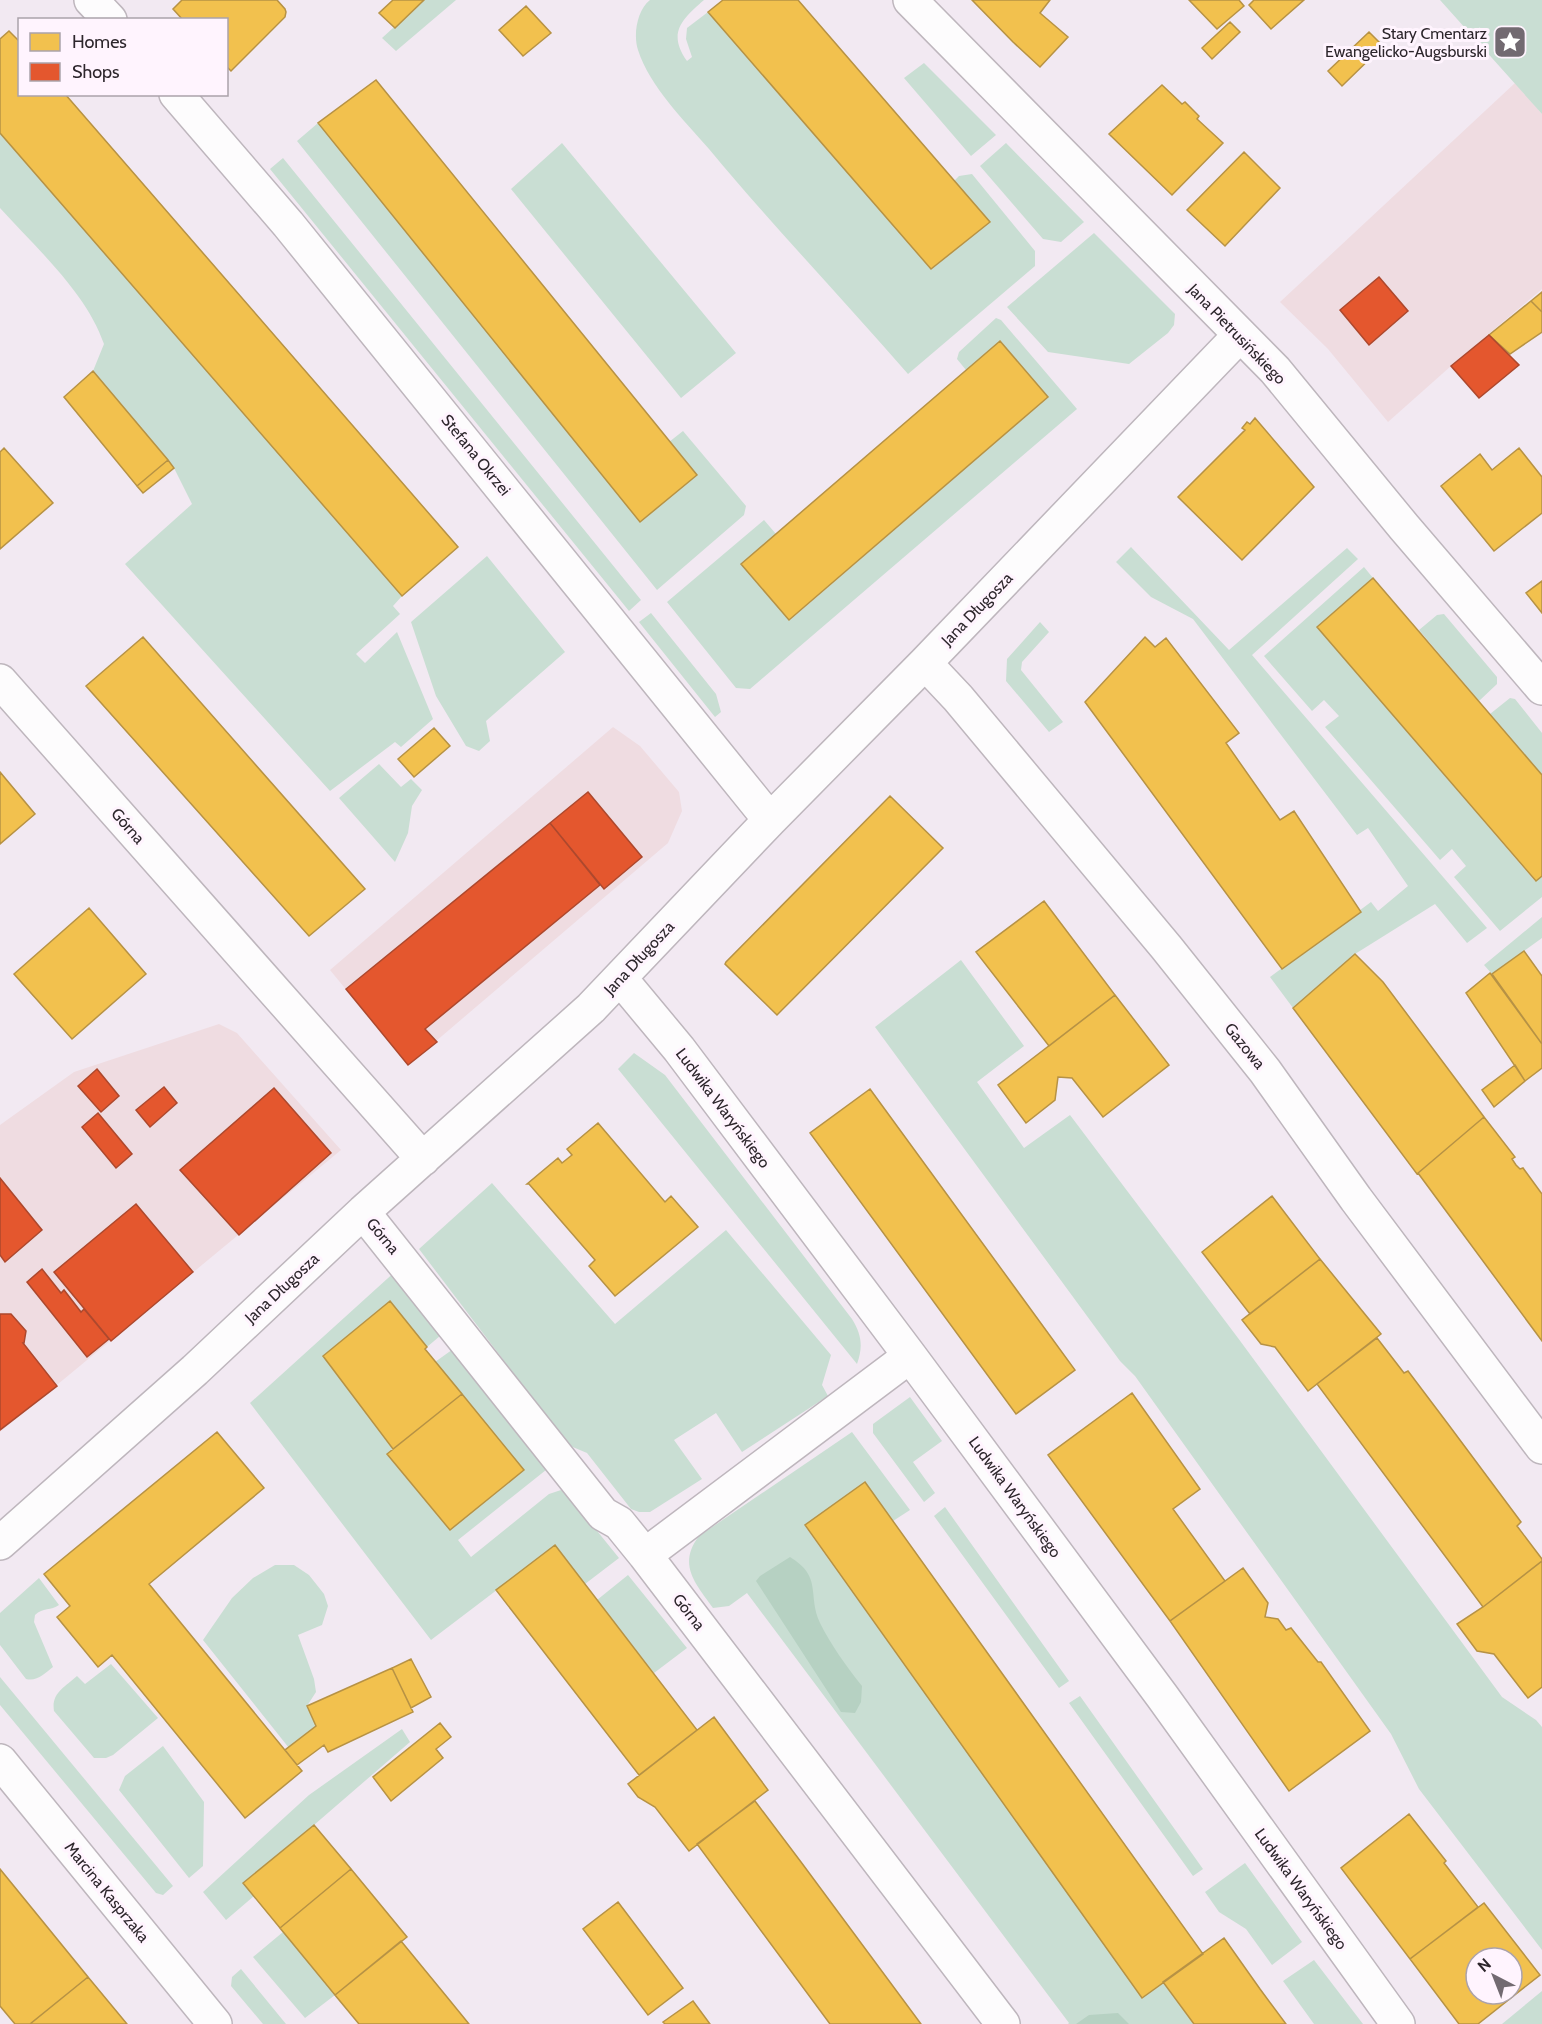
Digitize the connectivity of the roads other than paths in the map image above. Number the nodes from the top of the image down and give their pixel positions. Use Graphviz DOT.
graph roads {
  1 [pos="91,0"];
  2 [pos="910,0"];
  3 [pos="108,18"];
  4 [pos="179,96"];
  5 [pos="1240,335"];
  6 [pos="926,663"];
  7 [pos="0,681"];
  8 [pos="1542,688"];
  9 [pos="770,820"];
  10 [pos="620,978"];
  11 [pos="423,1159"];
  12 [pos="363,1212"];
  13 [pos="910,1356"];
  14 [pos="1542,1447"];
  15 [pos="0,1542"];
  16 [pos="645,1555"];
  17 [pos="0,1761"];
  18 [pos="215,2024"];
  19 [pos="1003,2024"];
  20 [pos="1398,2024"];
  1 -- 3 [label="street"];
  2 -- 5 [label="street, Jana Pietrusińskiego"];
  4 -- 9 [label="street, Stefana Okrzei"];
  5 -- 6 [label="street, Jana Długosza"];
  5 -- 8 [label="street, Jana Pietrusińskiego"];
  6 -- 9 [label="street, Jana Długosza"];
  6 -- 14 [label="street, Gazowa"];
  7 -- 11 [label="street, Górna"];
  9 -- 10 [label="street, Jana Długosza"];
  10 -- 11 [label="street, Jana Długosza"];
  10 -- 13 [label="street, Ludwika Waryńskiego"];
  11 -- 12 [label="street, Jana Długosza"];
  12 -- 15 [label="street, Jana Długosza"];
  12 -- 16 [label="street, Górna"];
  13 -- 16 [label="street"];
  13 -- 20 [label="street, Ludwika Waryńskiego"];
  16 -- 19 [label="street, Górna"];
  17 -- 18 [label="street, Marcina Kasprzaka"];
}
